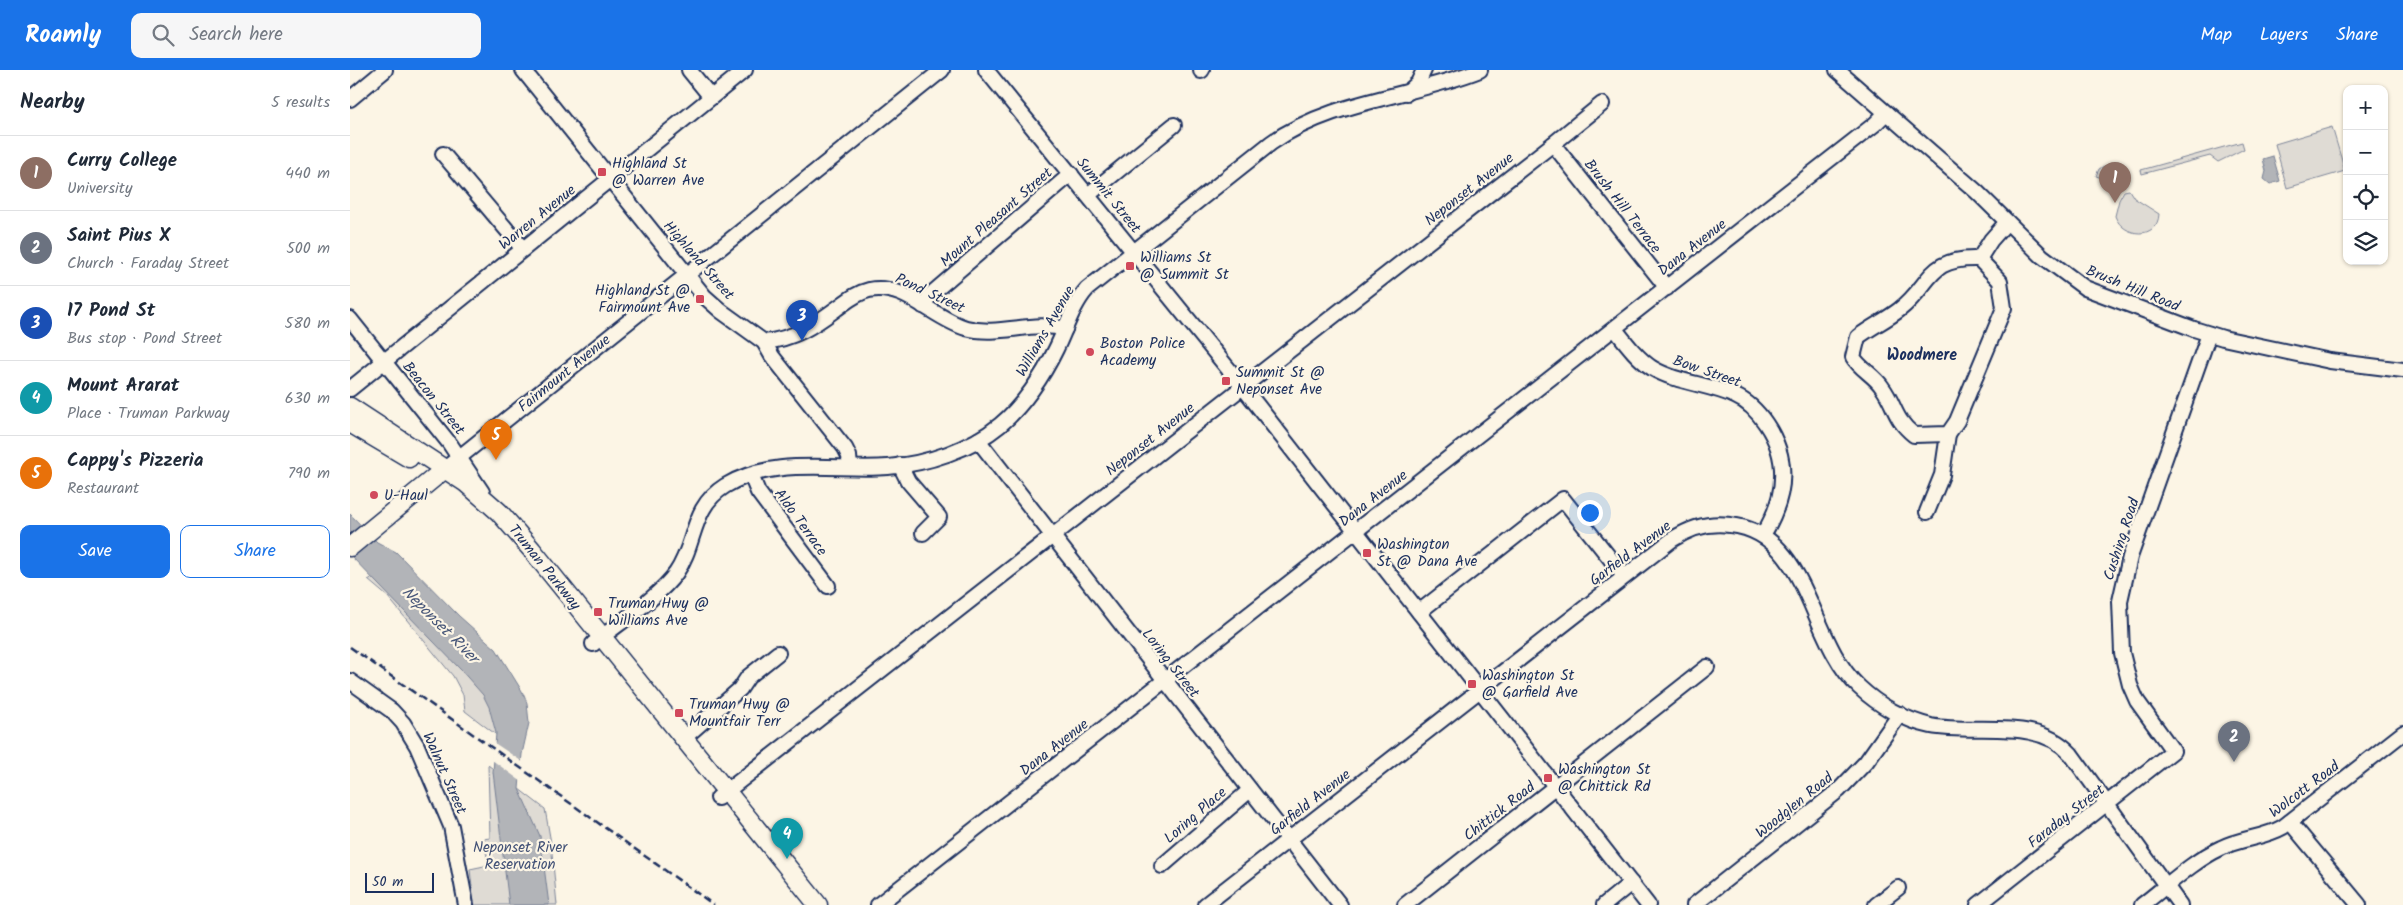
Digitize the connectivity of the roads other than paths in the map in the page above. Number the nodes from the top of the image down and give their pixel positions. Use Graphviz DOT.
graph roads {
  1 [pos="385,70"];
  2 [pos="523,70"];
  3 [pos="690,70"];
  4 [pos="745,70"];
  5 [pos="942,70"];
  6 [pos="986,70"];
  7 [pos="1424,70"];
  8 [pos="1460,70"];
  9 [pos="1837,70"];
  10 [pos="1478,71"];
  11 [pos="1404,94"];
  12 [pos="711,97"];
  13 [pos="350,99"];
  14 [pos="1602,104"];
  15 [pos="1886,113"];
  16 [pos="1174,126"];
  17 [pos="1553,144"];
  18 [pos="443,154"];
  19 [pos="1071,174"];
  20 [pos="610,179"];
  21 [pos="1088,195"];
  22 [pos="2007,222"];
  23 [pos="523,249"];
  24 [pos="1134,253"];
  25 [pos="1980,259"];
  26 [pos="687,274"];
  27 [pos="1667,288"];
  28 [pos="922,306"];
  29 [pos="350,319"];
  30 [pos="1615,329"];
  31 [pos="1065,330"];
  32 [pos="2209,334"];
  33 [pos="764,342"];
  34 [pos="384,362"];
  35 [pos="2403,370"];
  36 [pos="1244,387"];
  37 [pos="350,389"];
  38 [pos="350,407"];
  39 [pos="350,423"];
  40 [pos="1948,434"];
  41 [pos="978,440"];
  42 [pos="900,465"];
  43 [pos="447,467"];
  44 [pos="850,467"];
  45 [pos="751,475"];
  46 [pos="1927,512"];
  47 [pos="923,532"];
  48 [pos="1357,532"];
  49 [pos="1763,536"];
  50 [pos="1052,537"];
  51 [pos="350,547"];
  52 [pos="1624,576"];
  53 [pos="828,586"];
  54 [pos="1419,612"];
  55 [pos="597,640"];
  56 [pos="778,653"];
  57 [pos="1707,668"];
  58 [pos="350,681"];
  59 [pos="1165,681"];
  60 [pos="1480,689"];
  61 [pos="1900,714"];
  62 [pos="2403,732"];
  63 [pos="684,738"];
  64 [pos="2172,751"];
  65 [pos="1556,787"];
  66 [pos="1250,790"];
  67 [pos="722,795"];
  68 [pos="2108,804"];
  69 [pos="2290,822"];
  70 [pos="1289,839"];
  71 [pos="1162,866"];
  72 [pos="1631,883"];
  73 [pos="2166,886"];
  74 [pos="1898,888"];
  75 [pos="466,905"];
  76 [pos="802,905"];
  77 [pos="818,905"];
  78 [pos="878,905"];
  79 [pos="1204,905"];
  80 [pos="1340,905"];
  81 [pos="1405,905"];
  82 [pos="1604,905"];
  83 [pos="1648,905"];
  84 [pos="1694,905"];
  85 [pos="1876,905"];
  86 [pos="1978,905"];
  87 [pos="2142,905"];
  88 [pos="2180,905"];
  89 [pos="2359,905"];
  1 -- 13 [label="street"];
  2 -- 20 [label="street, Highland Street"];
  3 -- 12 [label="street"];
  4 -- 12 [label="street, Warren Avenue"];
  5 -- 26 [label="street, Fairmount Avenue"];
  6 -- 19 [label="street, Summit Street"];
  7 -- 11 [label="street"];
  8 -- 10 [label="street"];
  9 -- 15 [label="street, Brush Hill Road"];
  10 -- 11 [label="street, Williams Avenue"];
  11 -- 24 [label="street, Williams Avenue"];
  12 -- 20 [label="street, Warren Avenue"];
  14 -- 17 [label="street, Neponset Avenue"];
  15 -- 22 [label="street, Brush Hill Road"];
  15 -- 27 [label="street, Dana Avenue"];
  16 -- 21 [label="street"];
  17 -- 27 [label="street, Brush Hill Terrace"];
  17 -- 36 [label="street, Neponset Avenue"];
  18 -- 23 [label="street"];
  19 -- 21 [label="street, Summit Street"];
  19 -- 28 [label="street, Mount Pleasant Street"];
  20 -- 23 [label="street, Warren Avenue"];
  20 -- 26 [label="street, Highland Street"];
  21 -- 24 [label="street, Summit Street"];
  22 -- 25 [label="street"];
  22 -- 32 [label="street, Brush Hill Road"];
  23 -- 34 [label="street, Warren Avenue"];
  24 -- 31 [label="street, Williams Avenue"];
  24 -- 36 [label="street, Summit Street"];
  25 -- 40 [label="street"];
  25 -- 40 [label="street"];
  26 -- 33 [label="street, Highland Street"];
  26 -- 43 [label="street, Fairmount Avenue"];
  27 -- 30 [label="street, Dana Avenue"];
  28 -- 31 [label="street, Pond Street"];
  28 -- 33 [label="street, Pond Street"];
  29 -- 34 [label="street, Beacon Street"];
  30 -- 48 [label="street, Dana Avenue"];
  30 -- 49 [label="street, Bow Street"];
  31 -- 41 [label="street, Williams Avenue"];
  32 -- 35 [label="street, Brush Hill Road"];
  32 -- 64 [label="street, Cushing Road"];
  33 -- 44 [label="street, Highland Street"];
  34 -- 37 [label="street, Warren Avenue"];
  34 -- 43 [label="street, Beacon Street"];
  36 -- 48 [label="street, Summit Street"];
  36 -- 50 [label="street, Neponset Avenue"];
  38 -- 43 [label="main road, Truman Parkway"];
  39 -- 43 [label="main road, Truman Parkway"];
  40 -- 46 [label="street"];
  41 -- 42 [label="street, Williams Avenue"];
  41 -- 50 [label="street, Loring Street"];
  42 -- 44 [label="street, Williams Avenue"];
  42 -- 47 [label="street"];
  43 -- 51 [label="main road, Fairmount Avenue"];
  43 -- 55 [label="main road, Truman Parkway"];
  43 -- 55 [label="main road, Truman Parkway"];
  44 -- 45 [label="street, Williams Avenue"];
  45 -- 53 [label="street, Aldo Terrace"];
  45 -- 55 [label="street, Williams Avenue"];
  48 -- 54 [label="street, Summit Street"];
  48 -- 59 [label="street, Dana Avenue"];
  49 -- 52 [label="street, Garfield Avenue"];
  49 -- 61 [label="street, Garfield Avenue"];
  50 -- 59 [label="street, Loring Street"];
  50 -- 67 [label="street, Neponset Avenue"];
  52 -- 54 [label="street"];
  52 -- 60 [label="street, Garfield Avenue"];
  54 -- 60 [label="street, Summit Street"];
  55 -- 63 [label="main road, Truman Parkway"];
  55 -- 67 [label="main road, Truman Parkway"];
  56 -- 63 [label="street"];
  57 -- 65 [label="street, Chittick Road"];
  58 -- 75 [label="street, Walnut Street"];
  59 -- 66 [label="street, Loring Street"];
  59 -- 78 [label="street, Dana Avenue"];
  60 -- 65 [label="street, Summit Street"];
  60 -- 70 [label="street, Garfield Avenue"];
  61 -- 68 [label="street, Garfield Avenue"];
  61 -- 84 [label="street, Woodglen Road"];
  62 -- 69 [label="street, Wolcott Road"];
  63 -- 67 [label="main road, Truman Parkway"];
  64 -- 68 [label="street, Faraday Street"];
  65 -- 72 [label="street, Summit Street"];
  65 -- 81 [label="street, Chittick Road"];
  66 -- 70 [label="street, Loring Street"];
  66 -- 71 [label="street, Loring Place"];
  67 -- 76 [label="main road, Truman Parkway"];
  67 -- 77 [label="main road, Truman Parkway"];
  68 -- 73 [label="street, Garfield Avenue"];
  68 -- 86 [label="street, Faraday Street"];
  69 -- 73 [label="street, Wolcott Road"];
  69 -- 89 [label="street"];
  70 -- 79 [label="street, Garfield Avenue"];
  70 -- 80 [label="street, Loring Street"];
  72 -- 82 [label="street"];
  72 -- 83 [label="street, Summit Street"];
  73 -- 87 [label="street, Wolcott Road"];
  73 -- 88 [label="street, Garfield Avenue"];
  74 -- 85 [label="street"];
}
